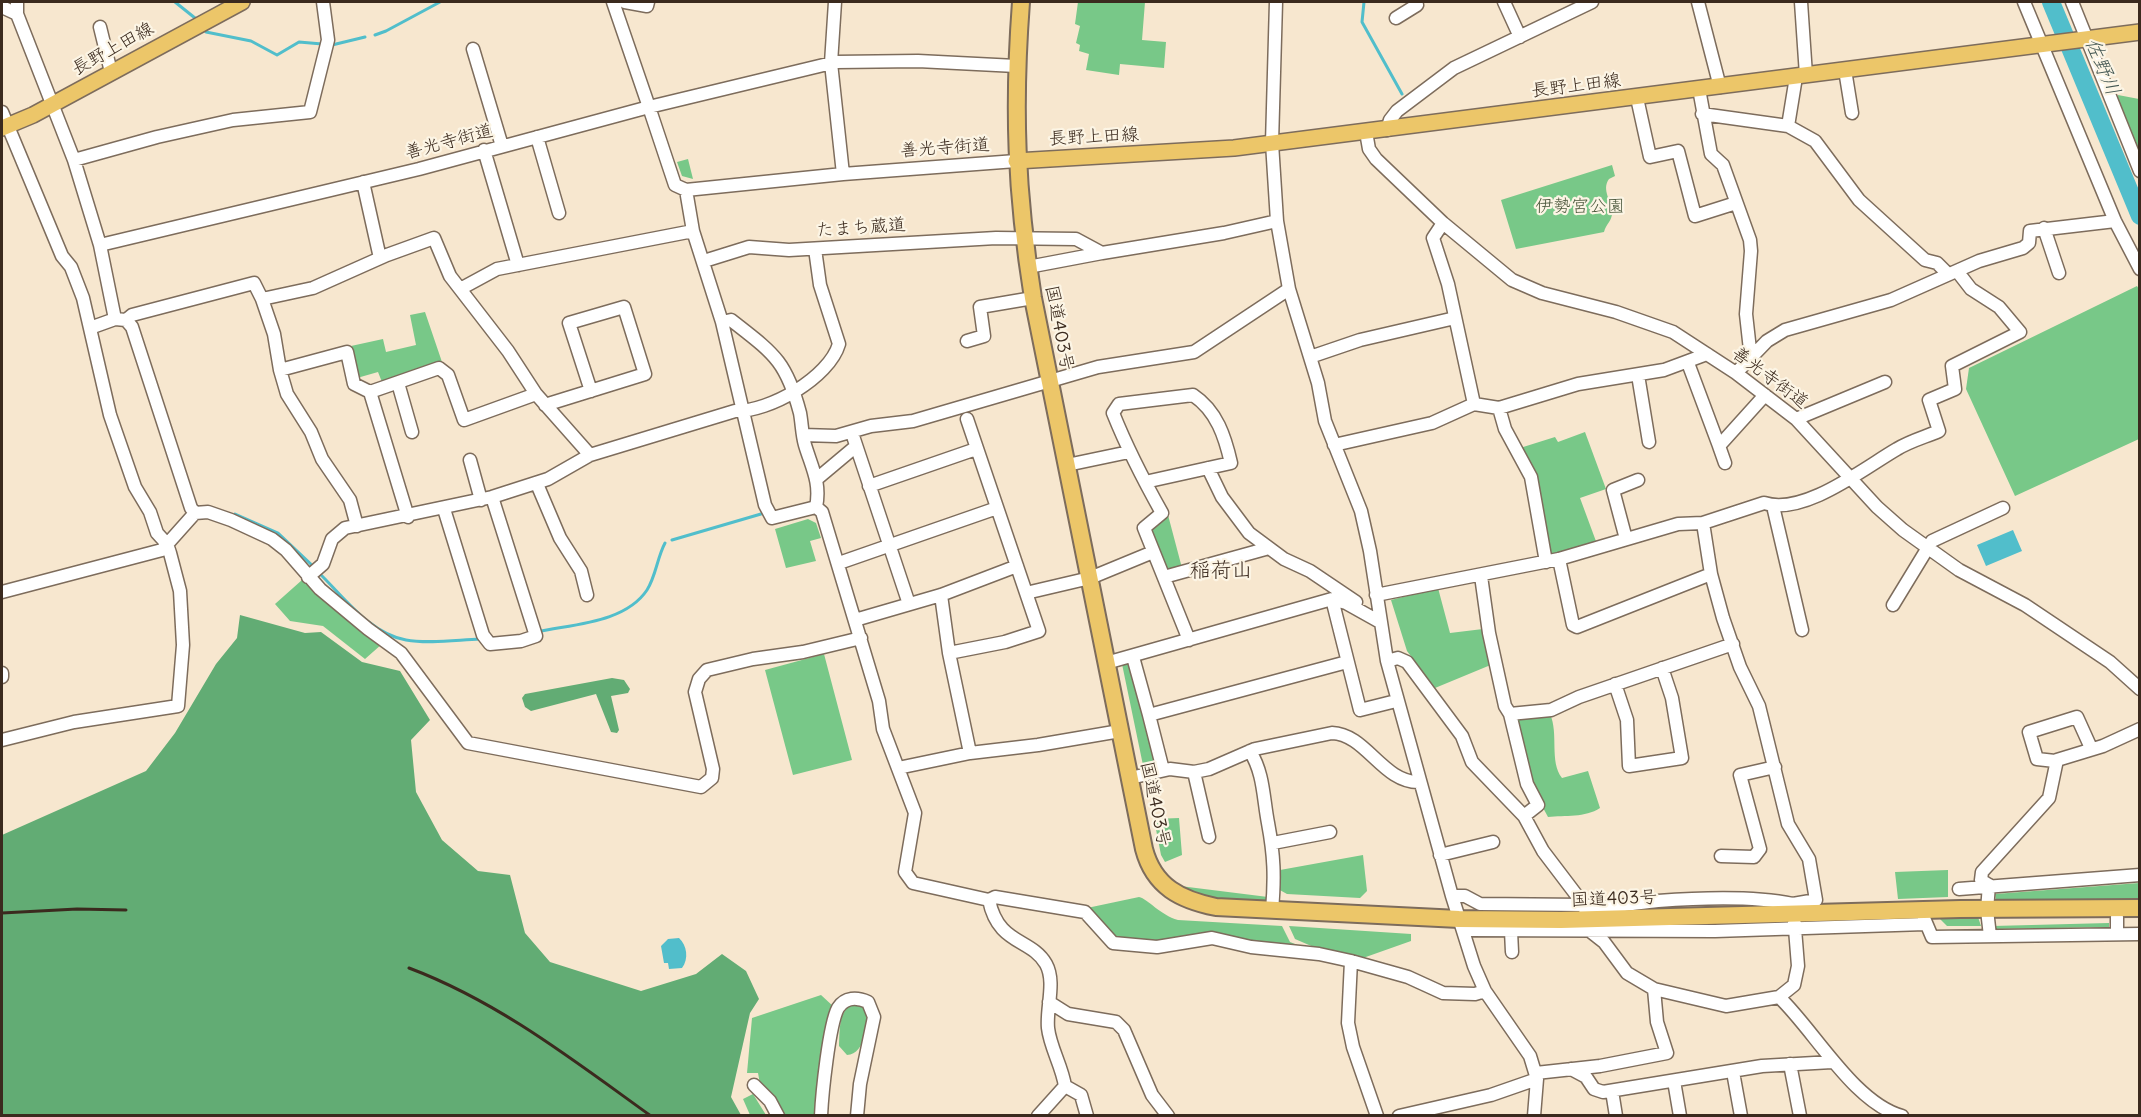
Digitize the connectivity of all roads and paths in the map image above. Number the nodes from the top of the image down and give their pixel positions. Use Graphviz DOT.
graph roads {
  1 [pos="242,2"];
  2 [pos="323,2"];
  3 [pos="614,2"];
  4 [pos="626,2"];
  5 [pos="648,2"];
  6 [pos="835,2"];
  7 [pos="1021,2"];
  8 [pos="1276,2"];
  9 [pos="1415,2"];
  10 [pos="1504,2"];
  11 [pos="1592,2"];
  12 [pos="1698,2"];
  13 [pos="1801,2"];
  14 [pos="2024,2"];
  15 [pos="2072,2"];
  16 [pos="2,7"];
  17 [pos="17,8"];
  18 [pos="1396,18"];
  19 [pos="100,27"];
  20 [pos="2139,32"];
  21 [pos="1520,37"];
  22 [pos="2085,39"];
  23 [pos="2042,45"];
  24 [pos="473,49"];
  25 [pos="831,63"];
  26 [pos="1016,66"];
  27 [pos="1845,70"];
  28 [pos="111,72"];
  29 [pos="1801,76"];
  30 [pos="1720,87"];
  31 [pos="1699,89"];
  32 [pos="1637,98"];
  33 [pos="51,105"];
  34 [pos="649,107"];
  35 [pos="1852,113"];
  36 [pos="1702,114"];
  37 [pos="4,122"];
  38 [pos="1788,126"];
  39 [pos="1387,130"];
  40 [pos="1366,132"];
  41 [pos="537,137"];
  42 [pos="1272,143"];
  43 [pos="502,146"];
  44 [pos="484,150"];
  45 [pos="74,160"];
  46 [pos="1016,161"];
  47 [pos="2139,171"];
  48 [pos="843,174"];
  49 [pos="363,182"];
  50 [pos="686,190"];
  51 [pos="1736,202"];
  52 [pos="559,213"];
  53 [pos="1277,221"];
  54 [pos="2115,221"];
  55 [pos="1443,224"];
  56 [pos="2044,228"];
  57 [pos="693,231"];
  58 [pos="1023,238"];
  59 [pos="100,245"];
  60 [pos="815,249"];
  61 [pos="1102,253"];
  62 [pos="380,258"];
  63 [pos="704,261"];
  64 [pos="518,265"];
  65 [pos="1028,267"];
  66 [pos="2139,269"];
  67 [pos="1952,272"];
  68 [pos="2059,273"];
  69 [pos="462,288"];
  70 [pos="1289,289"];
  71 [pos="1033,298"];
  72 [pos="262,299"];
  73 [pos="1455,318"];
  74 [pos="121,319"];
  75 [pos="722,322"];
  76 [pos="90,328"];
  77 [pos="967,341"];
  78 [pos="1707,354"];
  79 [pos="1753,354"];
  80 [pos="1310,357"];
  81 [pos="1688,363"];
  82 [pos="280,370"];
  83 [pos="1736,373"];
  84 [pos="1638,375"];
  85 [pos="1049,380"];
  86 [pos="1886,382"];
  87 [pos="398,383"];
  88 [pos="794,391"];
  89 [pos="370,392"];
  90 [pos="591,392"];
  91 [pos="536,394"];
  92 [pos="1765,395"];
  93 [pos="1474,404"];
  94 [pos="545,405"];
  95 [pos="1499,408"];
  96 [pos="743,411"];
  97 [pos="967,419"];
  98 [pos="1796,419"];
  99 [pos="412,432"];
  100 [pos="852,433"];
  101 [pos="803,435"];
  102 [pos="1649,442"];
  103 [pos="1334,445"];
  104 [pos="1719,446"];
  105 [pos="855,447"];
  106 [pos="976,449"];
  107 [pos="1129,452"];
  108 [pos="590,455"];
  109 [pos="470,460"];
  110 [pos="1725,463"];
  111 [pos="1066,465"];
  112 [pos="1208,468"];
  113 [pos="818,478"];
  114 [pos="1850,479"];
  115 [pos="1638,480"];
  116 [pos="1145,482"];
  117 [pos="537,484"];
  118 [pos="869,486"];
  119 [pos="487,499"];
  120 [pos="1773,506"];
  121 [pos="816,507"];
  122 [pos="997,508"];
  123 [pos="2004,508"];
  124 [pos="444,509"];
  125 [pos="195,513"];
  126 [pos="408,517"];
  127 [pos="1702,523"];
  128 [pos="357,526"];
  129 [pos="1626,539"];
  130 [pos="167,544"];
  131 [pos="889,545"];
  132 [pos="1269,548"];
  133 [pos="1928,549"];
  134 [pos="1153,552"];
  135 [pos="1552,560"];
  136 [pos="839,562"];
  137 [pos="1017,566"];
  138 [pos="313,572"];
  139 [pos="1711,574"];
  140 [pos="1481,576"];
  141 [pos="1164,577"];
  142 [pos="1090,578"];
  143 [pos="2,591"];
  144 [pos="1026,593"];
  145 [pos="941,595"];
  146 [pos="1376,595"];
  147 [pos="587,596"];
  148 [pos="1332,599"];
  149 [pos="909,604"];
  150 [pos="1893,605"];
  151 [pos="1379,618"];
  152 [pos="855,620"];
  153 [pos="1802,630"];
  154 [pos="861,638"];
  155 [pos="1189,640"];
  156 [pos="1733,644"];
  157 [pos="949,653"];
  158 [pos="1132,657"];
  159 [pos="1387,661"];
  160 [pos="1347,662"];
  161 [pos="1106,663"];
  162 [pos="1662,668"];
  163 [pos="2,673"];
  164 [pos="2,677"];
  165 [pos="1615,684"];
  166 [pos="2139,689"];
  167 [pos="1396,701"];
  168 [pos="1510,714"];
  169 [pos="1149,715"];
  170 [pos="2139,729"];
  171 [pos="1120,731"];
  172 [pos="2,740"];
  173 [pos="2091,748"];
  174 [pos="1250,751"];
  175 [pos="970,753"];
  176 [pos="2055,761"];
  177 [pos="1775,766"];
  178 [pos="898,768"];
  179 [pos="1163,770"];
  180 [pos="1194,772"];
  181 [pos="1130,778"];
  182 [pos="1419,782"];
  183 [pos="1524,816"];
  184 [pos="1330,832"];
  185 [pos="1209,837"];
  186 [pos="1493,842"];
  187 [pos="1273,843"];
  188 [pos="1440,855"];
  189 [pos="1721,856"];
  190 [pos="2139,875"];
  191 [pos="1989,885"];
  192 [pos="1959,889"];
  193 [pos="1452,896"];
  194 [pos="990,900"];
  195 [pos="2139,908"];
  196 [pos="1272,910"];
  197 [pos="1994,910"];
  198 [pos="1793,915"];
  199 [pos="1924,917"];
  200 [pos="2139,917"];
  201 [pos="1587,918"];
  202 [pos="1465,924"];
  203 [pos="2117,925"];
  204 [pos="1511,931"];
  205 [pos="2139,934"];
  206 [pos="1990,936"];
  207 [pos="1512,952"];
  208 [pos="1350,961"];
  209 [pos="1654,989"];
  210 [pos="1485,991"];
  211 [pos="1779,997"];
  212 [pos="1048,1002"];
  213 [pos="1832,1062"];
  214 [pos="1790,1064"];
  215 [pos="1571,1069"];
  216 [pos="1733,1072"];
  217 [pos="1536,1076"];
  218 [pos="1674,1081"];
  219 [pos="754,1085"];
  220 [pos="1065,1086"];
  221 [pos="1612,1091"];
  222 [pos="1898,1115"];
  223 [pos="778,1116"];
  224 [pos="821,1116"];
  225 [pos="857,1116"];
  226 [pos="1038,1116"];
  227 [pos="1087,1116"];
  228 [pos="1168,1116"];
  229 [pos="1377,1116"];
  230 [pos="1399,1116"];
  231 [pos="1534,1116"];
  232 [pos="1616,1116"];
  233 [pos="1680,1116"];
  234 [pos="1741,1116"];
  235 [pos="1800,1116"];
  1 -- 28 [label="main road, 長野上田線"];
  2 -- 45 [label="street"];
  3 -- 34 [label="street"];
  4 -- 5 [label="street"];
  6 -- 25 [label="street"];
  7 -- 26 [label="highway, 国道403号"];
  8 -- 42 [label="street"];
  9 -- 18 [label="street"];
  10 -- 21 [label="street"];
  11 -- 21 [label="street"];
  12 -- 30 [label="street"];
  13 -- 29 [label="street"];
  14 -- 23 [label="street"];
  15 -- 22 [label="street"];
  16 -- 17 [label="street"];
  17 -- 33 [label="street"];
  19 -- 28 [label="street"];
  20 -- 22 [label="main road, 長野上田線"];
  21 -- 39 [label="street"];
  22 -- 23 [label="main road, 長野上田線"];
  22 -- 47 [label="street"];
  23 -- 27 [label="main road, 長野上田線"];
  23 -- 54 [label="street"];
  24 -- 43 [label="street"];
  25 -- 26 [label="street, 善光寺街道"];
  25 -- 34 [label="street, 善光寺街道"];
  25 -- 48 [label="street"];
  26 -- 46 [label="highway, 国道403号"];
  27 -- 29 [label="main road, 長野上田線"];
  27 -- 35 [label="street"];
  28 -- 33 [label="main road, 長野上田線"];
  29 -- 30 [label="main road, 長野上田線"];
  29 -- 38 [label="street"];
  30 -- 31 [label="main road, 長野上田線"];
  31 -- 32 [label="main road, 長野上田線"];
  31 -- 36 [label="street"];
  32 -- 39 [label="main road, 長野上田線"];
  32 -- 51 [label="street"];
  33 -- 37 [label="main road, 長野上田線"];
  33 -- 45 [label="street"];
  34 -- 41 [label="street, 善光寺街道"];
  34 -- 50 [label="street"];
  36 -- 38 [label="street"];
  36 -- 51 [label="street"];
  37 -- 76 [label="street"];
  38 -- 67 [label="street"];
  39 -- 40 [label="main road, 長野上田線"];
  40 -- 42 [label="main road, 長野上田線"];
  40 -- 55 [label="street, 善光寺街道"];
  41 -- 43 [label="street, 善光寺街道"];
  41 -- 52 [label="street"];
  42 -- 46 [label="main road, 長野上田線"];
  42 -- 53 [label="street"];
  43 -- 44 [label="street, 善光寺街道"];
  44 -- 49 [label="street, 善光寺街道"];
  44 -- 64 [label="street"];
  45 -- 59 [label="street"];
  46 -- 48 [label="street, 善光寺街道"];
  46 -- 58 [label="highway, 国道403号"];
  48 -- 50 [label="street, 善光寺街道"];
  49 -- 59 [label="street, 善光寺街道"];
  49 -- 62 [label="street"];
  50 -- 57 [label="street"];
  51 -- 79 [label="street"];
  53 -- 61 [label="street"];
  53 -- 70 [label="street"];
  54 -- 56 [label="street"];
  54 -- 66 [label="street"];
  55 -- 73 [label="street"];
  55 -- 78 [label="street, 善光寺街道"];
  56 -- 67 [label="street"];
  56 -- 68 [label="street"];
  57 -- 63 [label="street"];
  57 -- 64 [label="street"];
  58 -- 60 [label="street, たまち蔵道"];
  58 -- 61 [label="street, たまち蔵道"];
  58 -- 65 [label="highway, 国道403号"];
  59 -- 74 [label="street"];
  60 -- 63 [label="street, たまち蔵道"];
  60 -- 88 [label="street"];
  61 -- 65 [label="street"];
  62 -- 69 [label="street"];
  62 -- 72 [label="street"];
  63 -- 75 [label="street"];
  64 -- 69 [label="street"];
  65 -- 71 [label="highway, 国道403号"];
  67 -- 79 [label="street"];
  67 -- 114 [label="street"];
  69 -- 91 [label="street"];
  70 -- 80 [label="street"];
  70 -- 85 [label="street"];
  71 -- 77 [label="street"];
  71 -- 85 [label="highway, 国道403号"];
  72 -- 74 [label="street"];
  72 -- 82 [label="street"];
  73 -- 80 [label="street"];
  73 -- 93 [label="street"];
  74 -- 76 [label="street"];
  74 -- 125 [label="street"];
  75 -- 88 [label="street"];
  75 -- 96 [label="street"];
  76 -- 130 [label="street"];
  78 -- 81 [label="street"];
  78 -- 83 [label="street, 善光寺街道"];
  79 -- 83 [label="street"];
  80 -- 103 [label="street"];
  81 -- 84 [label="street"];
  81 -- 104 [label="street"];
  82 -- 89 [label="street"];
  82 -- 128 [label="street"];
  83 -- 92 [label="street, 善光寺街道"];
  84 -- 95 [label="street"];
  84 -- 102 [label="street"];
  85 -- 100 [label="street"];
  85 -- 111 [label="highway, 国道403号"];
  86 -- 98 [label="street"];
  87 -- 89 [label="street"];
  87 -- 91 [label="street"];
  87 -- 99 [label="street"];
  88 -- 96 [label="street"];
  88 -- 101 [label="street"];
  89 -- 126 [label="street"];
  90 -- 90 [label="street"];
  90 -- 94 [label="street"];
  91 -- 94 [label="street"];
  92 -- 98 [label="street, 善光寺街道"];
  92 -- 104 [label="street"];
  93 -- 95 [label="street"];
  93 -- 103 [label="street"];
  94 -- 108 [label="street"];
  95 -- 135 [label="street"];
  96 -- 108 [label="street"];
  96 -- 121 [label="street"];
  97 -- 106 [label="street"];
  98 -- 114 [label="street, 善光寺街道"];
  100 -- 101 [label="street"];
  100 -- 105 [label="street"];
  101 -- 113 [label="street"];
  103 -- 146 [label="street"];
  104 -- 110 [label="street"];
  105 -- 113 [label="street"];
  105 -- 118 [label="street"];
  106 -- 118 [label="street"];
  106 -- 122 [label="street"];
  107 -- 111 [label="street"];
  107 -- 112 [label="street"];
  107 -- 116 [label="street"];
  108 -- 117 [label="street"];
  109 -- 119 [label="street"];
  111 -- 142 [label="highway, 国道403号"];
  112 -- 116 [label="street"];
  112 -- 132 [label="street"];
  113 -- 121 [label="street"];
  114 -- 120 [label="street"];
  114 -- 133 [label="street, 善光寺街道"];
  115 -- 129 [label="street"];
  116 -- 134 [label="street"];
  117 -- 119 [label="street"];
  117 -- 147 [label="street"];
  118 -- 131 [label="street"];
  119 -- 124 [label="street"];
  119 -- 124 [label="street"];
  120 -- 127 [label="street"];
  120 -- 153 [label="street"];
  121 -- 136 [label="street"];
  122 -- 131 [label="street"];
  122 -- 137 [label="street"];
  123 -- 133 [label="street"];
  124 -- 126 [label="street"];
  125 -- 130 [label="street"];
  125 -- 138 [label="street"];
  126 -- 128 [label="street"];
  127 -- 129 [label="street"];
  127 -- 139 [label="street"];
  128 -- 138 [label="street"];
  129 -- 135 [label="street"];
  130 -- 143 [label="street"];
  130 -- 172 [label="street"];
  131 -- 136 [label="street"];
  131 -- 149 [label="street"];
  132 -- 141 [label="street"];
  132 -- 151 [label="street"];
  133 -- 150 [label="street"];
  133 -- 166 [label="street, 善光寺街道"];
  134 -- 141 [label="street"];
  134 -- 142 [label="street"];
  135 -- 139 [label="street"];
  135 -- 140 [label="street"];
  136 -- 152 [label="street"];
  137 -- 144 [label="street"];
  137 -- 145 [label="street"];
  138 -- 154 [label="street"];
  139 -- 156 [label="street"];
  140 -- 146 [label="street"];
  140 -- 168 [label="street"];
  141 -- 155 [label="street"];
  142 -- 144 [label="street"];
  142 -- 161 [label="highway, 国道403号"];
  144 -- 157 [label="street"];
  145 -- 149 [label="street"];
  145 -- 157 [label="street"];
  146 -- 151 [label="street"];
  148 -- 151 [label="street"];
  148 -- 155 [label="street"];
  148 -- 160 [label="street"];
  149 -- 152 [label="street"];
  151 -- 159 [label="street"];
  152 -- 154 [label="street"];
  154 -- 178 [label="street"];
  155 -- 158 [label="street"];
  156 -- 162 [label="street"];
  156 -- 177 [label="street"];
  157 -- 175 [label="street"];
  158 -- 161 [label="street"];
  158 -- 169 [label="street"];
  159 -- 167 [label="street"];
  159 -- 183 [label="street"];
  160 -- 167 [label="street"];
  160 -- 169 [label="street"];
  161 -- 171 [label="highway, 国道403号"];
  162 -- 165 [label="street"];
  162 -- 165 [label="street"];
  163 -- 164 [label="street"];
  165 -- 168 [label="street"];
  167 -- 182 [label="street"];
  168 -- 183 [label="street"];
  169 -- 179 [label="street"];
  170 -- 173 [label="street"];
  171 -- 175 [label="street"];
  171 -- 181 [label="highway, 国道403号"];
  173 -- 176 [label="street"];
  173 -- 176 [label="street"];
  174 -- 180 [label="street"];
  174 -- 182 [label="street"];
  174 -- 187 [label="street"];
  175 -- 178 [label="street"];
  176 -- 191 [label="street"];
  177 -- 189 [label="street"];
  177 -- 198 [label="street"];
  178 -- 194 [label="street"];
  179 -- 180 [label="street"];
  179 -- 181 [label="street"];
  180 -- 185 [label="street"];
  181 -- 196 [label="highway, 国道403号"];
  182 -- 188 [label="street"];
  183 -- 201 [label="street"];
  184 -- 187 [label="street"];
  186 -- 188 [label="street"];
  187 -- 196 [label="street"];
  188 -- 193 [label="street"];
  190 -- 191 [label="street"];
  191 -- 192 [label="street"];
  191 -- 197 [label="street"];
  193 -- 201 [label="street"];
  193 -- 202 [label="street"];
  194 -- 208 [label="street"];
  194 -- 212 [label="street"];
  195 -- 197 [label="highway, 国道403号"];
  196 -- 202 [label="highway, 国道403号"];
  197 -- 199 [label="highway, 国道403号"];
  197 -- 203 [label="highway, 国道403号"];
  197 -- 206 [label="street"];
  198 -- 199 [label="highway, 国道403号"];
  198 -- 201 [label="highway, 国道403号"];
  198 -- 211 [label="street"];
  199 -- 206 [label="street"];
  200 -- 203 [label="highway, 国道403号"];
  201 -- 202 [label="highway, 国道403号"];
  201 -- 204 [label="street"];
  201 -- 209 [label="street"];
  202 -- 204 [label="street"];
  202 -- 210 [label="street"];
  203 -- 205 [label="street"];
  203 -- 206 [label="street"];
  204 -- 207 [label="street"];
  208 -- 210 [label="street"];
  208 -- 229 [label="street"];
  209 -- 211 [label="street"];
  209 -- 215 [label="street"];
  210 -- 217 [label="street"];
  211 -- 213 [label="street"];
  212 -- 220 [label="street"];
  212 -- 228 [label="street"];
  213 -- 214 [label="street"];
  213 -- 222 [label="street"];
  214 -- 216 [label="street"];
  214 -- 235 [label="street"];
  215 -- 217 [label="street"];
  215 -- 221 [label="street"];
  216 -- 218 [label="street"];
  216 -- 234 [label="street"];
  217 -- 230 [label="street"];
  217 -- 231 [label="street"];
  218 -- 221 [label="street"];
  218 -- 233 [label="street"];
  219 -- 223 [label="street"];
  220 -- 226 [label="street"];
  220 -- 227 [label="street"];
  221 -- 232 [label="street"];
  224 -- 225 [label="street"];
}
